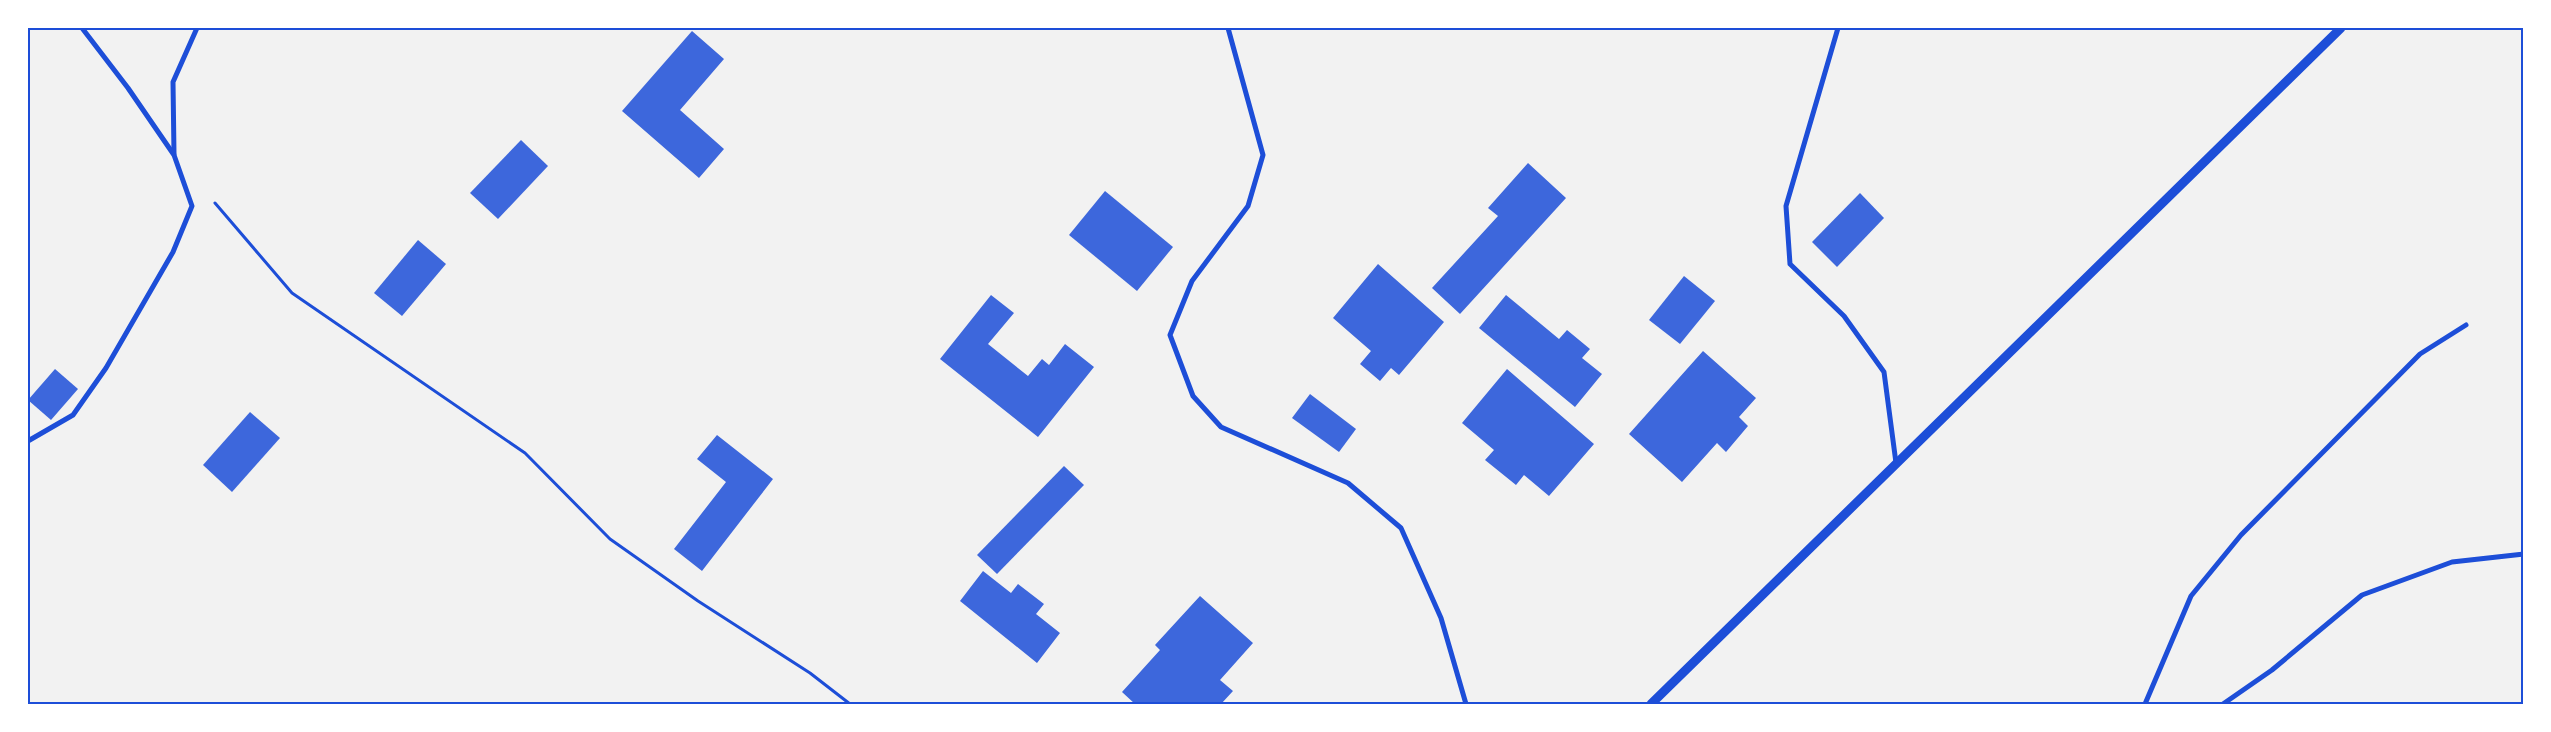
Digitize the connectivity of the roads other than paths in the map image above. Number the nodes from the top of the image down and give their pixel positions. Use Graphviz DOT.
graph roads {
  1 [pos="82,28"];
  2 [pos="197,28"];
  3 [pos="1228,28"];
  4 [pos="1838,28"];
  5 [pos="2341,28"];
  6 [pos="174,154"];
  7 [pos="2466,325"];
  8 [pos="28,441"];
  9 [pos="1896,464"];
  10 [pos="2524,554"];
  11 [pos="1466,704"];
  12 [pos="1651,704"];
  13 [pos="2145,704"];
  14 [pos="2222,704"];
  1 -- 6 [label="street"];
  2 -- 6 [label="street"];
  3 -- 11 [label="street"];
  4 -- 9 [label="street"];
  5 -- 9 [label="street"];
  6 -- 8 [label="street"];
  7 -- 13 [label="street"];
  9 -- 12 [label="street"];
  10 -- 14 [label="street"];
}
